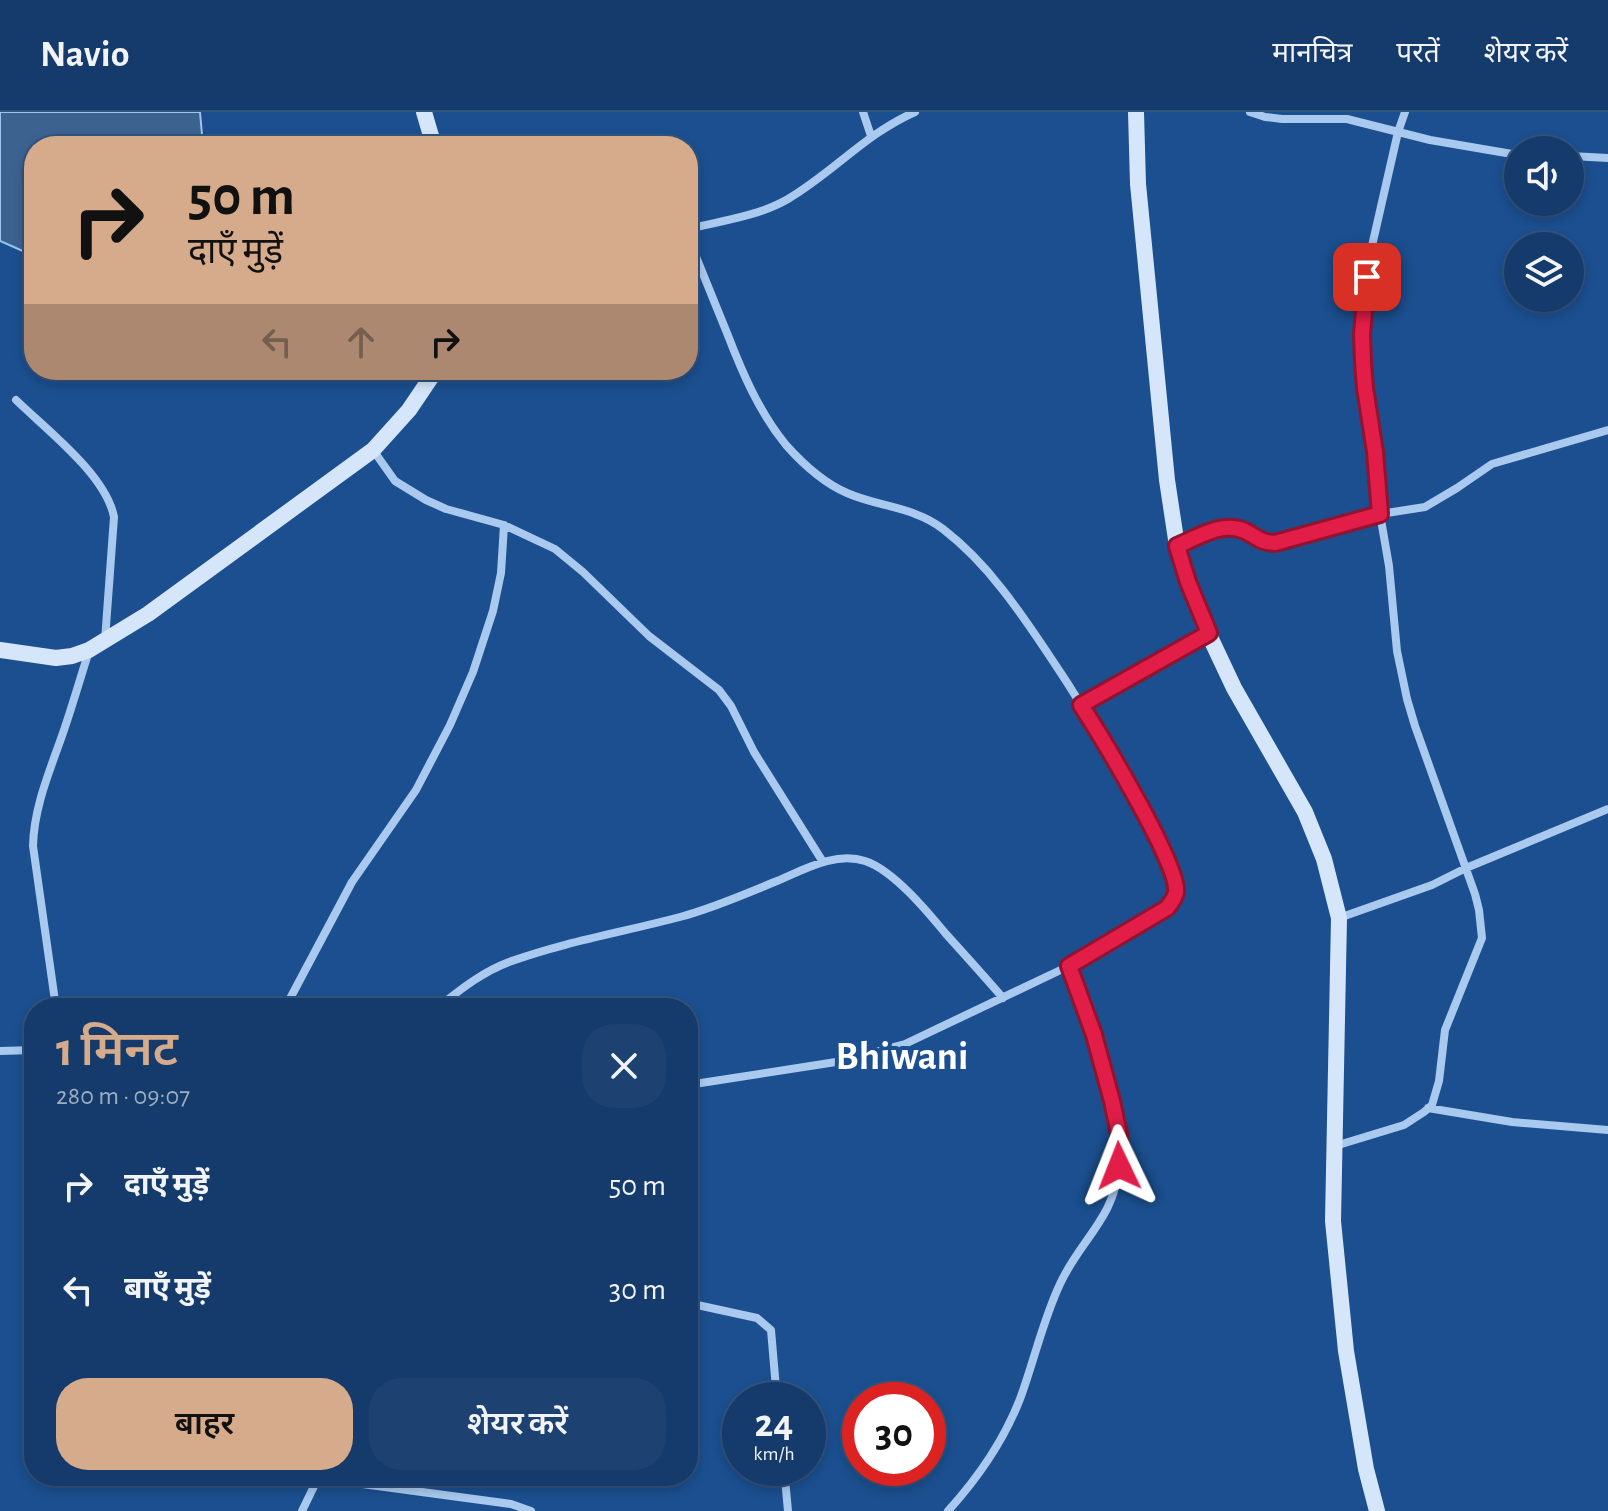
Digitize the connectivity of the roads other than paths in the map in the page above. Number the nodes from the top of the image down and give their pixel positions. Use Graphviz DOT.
graph roads {
  1 [pos="424,112"];
  2 [pos="863,112"];
  3 [pos="915,112"];
  4 [pos="1136,112"];
  5 [pos="1250,112"];
  6 [pos="1405,112"];
  7 [pos="1398,132"];
  8 [pos="431,136"];
  9 [pos="871,136"];
  10 [pos="1504,153"];
  11 [pos="1584,157"];
  12 [pos="1608,158"];
  13 [pos="698,227"];
  14 [pos="698,262"];
  15 [pos="429,380"];
  16 [pos="16,400"];
  17 [pos="1608,430"];
  18 [pos="373,450"];
  19 [pos="1380,514"];
  20 [pos="504,525"];
  21 [pos="1177,546"];
  22 [pos="1209,633"];
  23 [pos="105,641"];
  24 [pos="0,650"];
  25 [pos="89,650"];
  26 [pos="1081,705"];
  27 [pos="1608,809"];
  28 [pos="823,862"];
  29 [pos="1466,868"];
  30 [pos="1339,918"];
  31 [pos="1069,966"];
  32 [pos="55,998"];
  33 [pos="290,998"];
  34 [pos="450,998"];
  35 [pos="1003,998"];
  36 [pos="24,1050"];
  37 [pos="0,1051"];
  38 [pos="698,1083"];
  39 [pos="1428,1108"];
  40 [pos="1608,1130"];
  41 [pos="1334,1146"];
  42 [pos="698,1305"];
  43 [pos="775,1382"];
  44 [pos="314,1486"];
  45 [pos="382,1486"];
  46 [pos="786,1486"];
  47 [pos="302,1511"];
  48 [pos="531,1511"];
  49 [pos="788,1511"];
  50 [pos="948,1511"];
  51 [pos="1377,1511"];
  1 -- 8 [label="street"];
  2 -- 9 [label="street"];
  3 -- 9 [label="street"];
  4 -- 21 [label="street"];
  5 -- 7 [label="street"];
  6 -- 7 [label="street"];
  7 -- 10 [label="street"];
  7 -- 19 [label="street"];
  9 -- 13 [label="street"];
  11 -- 12 [label="street"];
  14 -- 26 [label="street"];
  15 -- 18 [label="street"];
  16 -- 23 [label="street"];
  17 -- 19 [label="street"];
  18 -- 20 [label="street"];
  18 -- 23 [label="street"];
  19 -- 21 [label="street"];
  19 -- 29 [label="street"];
  20 -- 28 [label="street"];
  20 -- 33 [label="street"];
  21 -- 22 [label="street"];
  22 -- 26 [label="street"];
  22 -- 30 [label="street"];
  23 -- 25 [label="street"];
  24 -- 25 [label="street"];
  25 -- 32 [label="street"];
  26 -- 31 [label="street"];
  27 -- 29 [label="street"];
  28 -- 34 [label="street"];
  28 -- 35 [label="street"];
  29 -- 30 [label="street"];
  29 -- 39 [label="street"];
  30 -- 41 [label="street"];
  31 -- 35 [label="street"];
  31 -- 50 [label="street"];
  35 -- 38 [label="street"];
  36 -- 37 [label="street"];
  39 -- 40 [label="street"];
  39 -- 41 [label="street"];
  41 -- 51 [label="street"];
  42 -- 43 [label="street"];
  44 -- 47 [label="street"];
  45 -- 48 [label="street"];
  46 -- 49 [label="street"];
}
